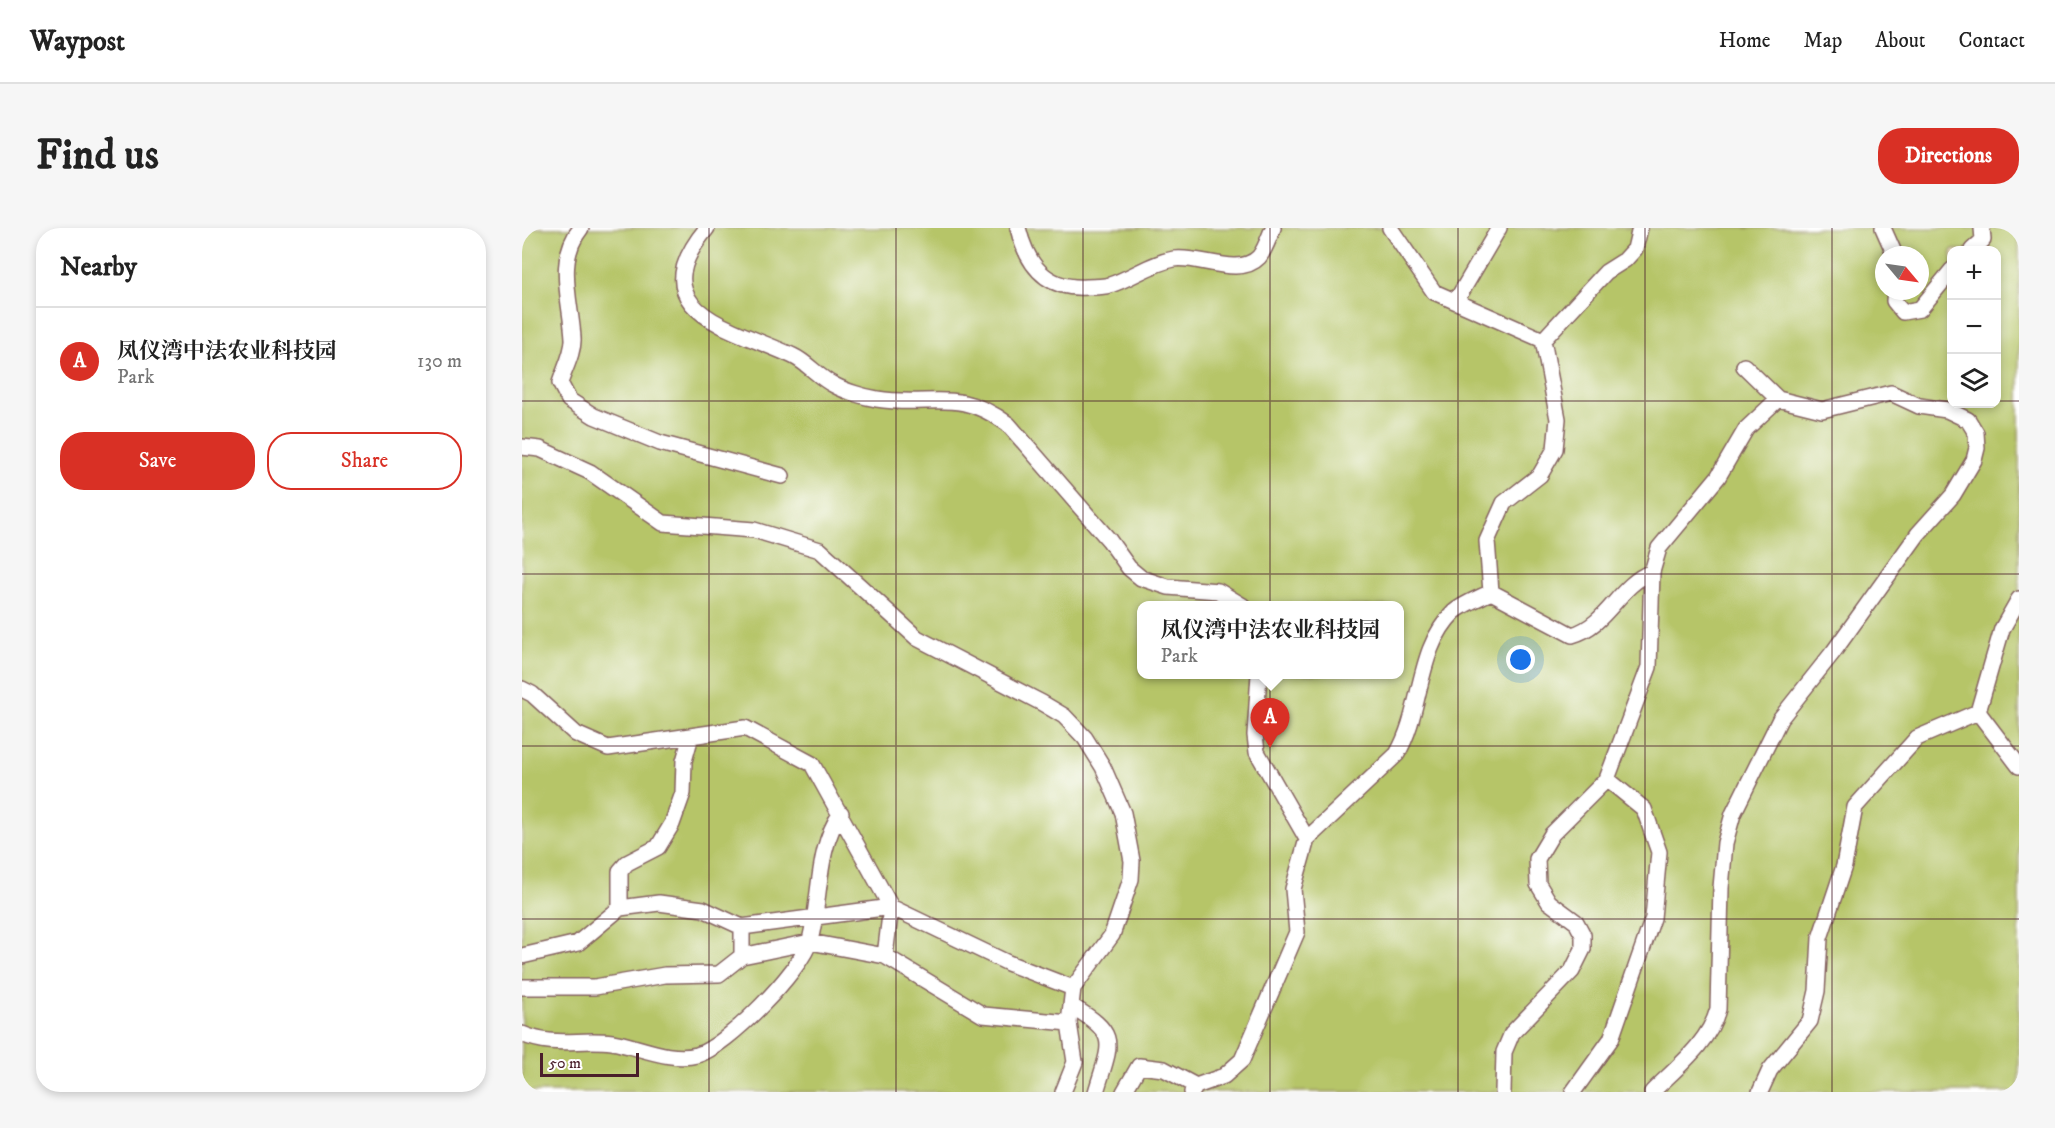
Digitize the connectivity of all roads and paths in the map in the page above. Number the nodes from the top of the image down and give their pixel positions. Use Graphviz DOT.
graph roads {
  1 [pos="581,228"];
  2 [pos="706,228"];
  3 [pos="1018,228"];
  4 [pos="1273,228"];
  5 [pos="1390,228"];
  6 [pos="1499,228"];
  7 [pos="1640,228"];
  8 [pos="1883,228"];
  9 [pos="1982,228"];
  10 [pos="1891,246"];
  11 [pos="1976,246"];
  12 [pos="1947,276"];
  13 [pos="1929,298"];
  14 [pos="1894,300"];
  15 [pos="1927,300"];
  16 [pos="1456,302"];
  17 [pos="1543,340"];
  18 [pos="1744,366"];
  19 [pos="1778,399"];
  20 [pos="522,447"];
  21 [pos="782,476"];
  22 [pos="1652,572"];
  23 [pos="1491,592"];
  24 [pos="2019,599"];
  25 [pos="1235,601"];
  26 [pos="1258,679"];
  27 [pos="522,689"];
  28 [pos="1978,712"];
  29 [pos="691,736"];
  30 [pos="2019,766"];
  31 [pos="1607,779"];
  32 [pos="841,813"];
  33 [pos="1306,839"];
  34 [pos="891,907"];
  35 [pos="620,908"];
  36 [pos="814,918"];
  37 [pos="742,927"];
  38 [pos="810,942"];
  39 [pos="522,956"];
  40 [pos="742,956"];
  41 [pos="885,956"];
  42 [pos="522,987"];
  43 [pos="1073,988"];
  44 [pos="1073,1007"];
  45 [pos="1069,1023"];
  46 [pos="522,1034"];
  47 [pos="1194,1089"];
  48 [pos="1063,1092"];
  49 [pos="1096,1092"];
  50 [pos="1124,1092"];
  51 [pos="1503,1092"];
  52 [pos="1573,1092"];
  53 [pos="1652,1092"];
  54 [pos="1760,1092"];
  1 -- 21 [label="street"];
  2 -- 25 [label="street"];
  3 -- 4 [label="street"];
  5 -- 16 [label="street"];
  6 -- 16 [label="street"];
  7 -- 17 [label="street"];
  8 -- 10 [label="street"];
  9 -- 11 [label="street"];
  12 -- 13 [label="street"];
  14 -- 15 [label="street"];
  16 -- 17 [label="street"];
  17 -- 23 [label="street"];
  18 -- 19 [label="street"];
  19 -- 22 [label="street"];
  19 -- 53 [label="street"];
  20 -- 43 [label="street"];
  22 -- 23 [label="street"];
  22 -- 31 [label="street"];
  23 -- 33 [label="street"];
  24 -- 28 [label="street"];
  26 -- 33 [label="street"];
  27 -- 29 [label="street"];
  28 -- 30 [label="street"];
  28 -- 54 [label="street"];
  29 -- 32 [label="street"];
  29 -- 35 [label="street"];
  31 -- 51 [label="street"];
  31 -- 52 [label="street"];
  32 -- 34 [label="street"];
  32 -- 36 [label="street"];
  33 -- 47 [label="street"];
  34 -- 36 [label="street"];
  34 -- 41 [label="street"];
  34 -- 43 [label="street"];
  35 -- 37 [label="street"];
  35 -- 39 [label="street"];
  36 -- 37 [label="street"];
  36 -- 38 [label="street"];
  37 -- 40 [label="street"];
  38 -- 40 [label="street"];
  38 -- 41 [label="street"];
  38 -- 46 [label="street"];
  40 -- 42 [label="street"];
  41 -- 45 [label="street"];
  43 -- 44 [label="street"];
  44 -- 45 [label="street"];
  44 -- 49 [label="street"];
  45 -- 48 [label="street"];
  47 -- 50 [label="street"];
}
